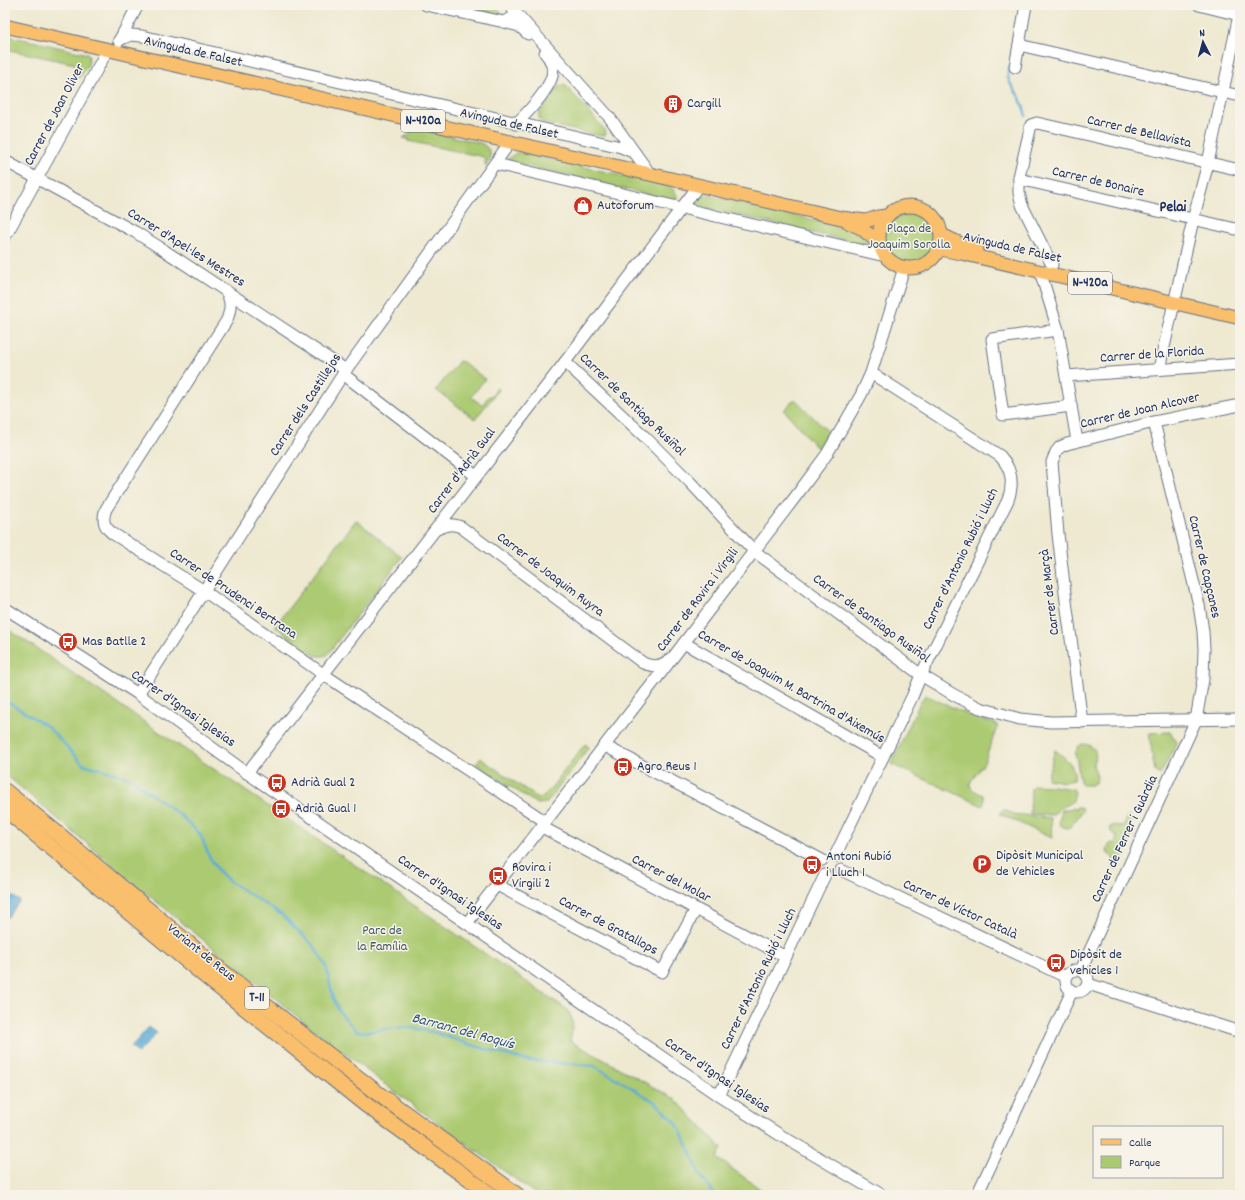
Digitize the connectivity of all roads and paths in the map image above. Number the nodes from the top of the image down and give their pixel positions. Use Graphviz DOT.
graph roads {
  1 [pos="138,5"];
  2 [pos="426,5"];
  3 [pos="503,5"];
  4 [pos="1026,5"];
  5 [pos="1199,5"];
  6 [pos="510,10"];
  7 [pos="5,26"];
  8 [pos="1019,45"];
  9 [pos="113,46"];
  10 [pos="1015,67"];
  11 [pos="550,84"];
  12 [pos="1222,92"];
  13 [pos="1240,96"];
  14 [pos="516,124"];
  15 [pos="511,141"];
  16 [pos="635,153"];
  17 [pos="5,161"];
  18 [pos="1208,163"];
  19 [pos="496,164"];
  20 [pos="1240,170"];
  21 [pos="650,174"];
  22 [pos="38,179"];
  23 [pos="1019,179"];
  24 [pos="699,186"];
  25 [pos="682,208"];
  26 [pos="887,216"];
  27 [pos="841,218"];
  28 [pos="1193,220"];
  29 [pos="1240,230"];
  30 [pos="942,235"];
  31 [pos="5,237"];
  32 [pos="879,243"];
  33 [pos="940,249"];
  34 [pos="885,256"];
  35 [pos="1052,265"];
  36 [pos="904,268"];
  37 [pos="1040,271"];
  38 [pos="225,290"];
  39 [pos="1175,299"];
  40 [pos="1240,310"];
  41 [pos="256,311"];
  42 [pos="1240,318"];
  43 [pos="227,320"];
  44 [pos="1058,330"];
  45 [pos="565,362"];
  46 [pos="1240,364"];
  47 [pos="1159,369"];
  48 [pos="345,372"];
  49 [pos="871,373"];
  50 [pos="1066,376"];
  51 [pos="1240,405"];
  52 [pos="1071,406"];
  53 [pos="1154,422"];
  54 [pos="1077,441"];
  55 [pos="1053,457"];
  56 [pos="476,476"];
  57 [pos="455,504"];
  58 [pos="461,527"];
  59 [pos="436,529"];
  60 [pos="754,551"];
  61 [pos="204,591"];
  62 [pos="5,608"];
  63 [pos="684,642"];
  64 [pos="674,656"];
  65 [pos="643,663"];
  66 [pos="324,674"];
  67 [pos="921,675"];
  68 [pos="138,694"];
  69 [pos="645,694"];
  70 [pos="1240,719"];
  71 [pos="1196,720"];
  72 [pos="1082,722"];
  73 [pos="605,746"];
  74 [pos="883,757"];
  75 [pos="247,773"];
  76 [pos="5,791"];
  77 [pos="5,809"];
  78 [pos="544,824"];
  79 [pos="835,856"];
  80 [pos="822,860"];
  81 [pos="841,870"];
  82 [pos="825,875"];
  83 [pos="497,885"];
  84 [pos="696,909"];
  85 [pos="467,923"];
  86 [pos="786,957"];
  87 [pos="1082,970"];
  88 [pos="1066,977"];
  89 [pos="1088,984"];
  90 [pos="1072,991"];
  91 [pos="1240,1032"];
  92 [pos="719,1096"];
  93 [pos="491,1195"];
  94 [pos="517,1195"];
  95 [pos="882,1195"];
  96 [pos="977,1195"];
  1 -- 9 [label="street, Carrer de Joan Oliver"];
  2 -- 6 [label="street"];
  3 -- 6 [label="street"];
  4 -- 8 [label="street"];
  5 -- 12 [label="street"];
  6 -- 11 [label="street"];
  6 -- 16 [label="street"];
  7 -- 9 [label="main road, Avinguda de Falset / N-420a"];
  8 -- 10 [label="street"];
  8 -- 12 [label="street"];
  9 -- 14 [label="street, Avinguda de Falset"];
  9 -- 15 [label="main road, Avinguda de Falset / N-420a"];
  9 -- 22 [label="street, Carrer de Joan Oliver"];
  11 -- 14 [label="street"];
  11 -- 16 [label="street"];
  12 -- 13 [label="street"];
  12 -- 18 [label="street"];
  14 -- 16 [label="street, Avinguda de Falset"];
  15 -- 19 [label="street, Carrer dels Castillejos"];
  15 -- 21 [label="main road, Avinguda de Falset / N-420a"];
  16 -- 21 [label="street"];
  17 -- 22 [label="street, Carrer d'Apel·les Mestres"];
  18 -- 20 [label="street, Carrer de Bellavista"];
  18 -- 23 [label="street, Carrer de Bellavista"];
  18 -- 28 [label="street"];
  19 -- 25 [label="street"];
  19 -- 48 [label="street, Carrer dels Castillejos"];
  21 -- 24 [label="main road, Avinguda de Falset / N-420a"];
  22 -- 31 [label="street, Carrer de Joan Oliver"];
  22 -- 38 [label="street, Carrer d'Apel·les Mestres"];
  23 -- 28 [label="street, Carrer de Bonaire"];
  23 -- 35 [label="street"];
  24 -- 25 [label="street, Carrer d'Adrià Gual"];
  24 -- 27 [label="main road, Avinguda de Falset / N-420a"];
  25 -- 34 [label="street"];
  25 -- 45 [label="street, Carrer d'Adrià Gual"];
  26 -- 27 [label="main road, Avinguda de Falset / N-420a"];
  26 -- 30 [label="main road, N-420a"];
  26 -- 32 [label="main road"];
  27 -- 32 [label="main road, Avinguda de Falset / N-420a"];
  28 -- 29 [label="street, Carrer de Bonaire"];
  28 -- 39 [label="street"];
  30 -- 33 [label="main road"];
  30 -- 35 [label="main road, Avinguda de Falset / N-420a"];
  32 -- 34 [label="main road, N-420a"];
  33 -- 36 [label="main road"];
  33 -- 37 [label="main road, Avinguda de Falset / N-420a"];
  34 -- 36 [label="main road, N-420a"];
  35 -- 39 [label="main road, Avinguda de Falset / N-420a"];
  36 -- 49 [label="street, Carrer de Rovira i Virgili"];
  37 -- 39 [label="main road, Avinguda de Falset / N-420a"];
  37 -- 44 [label="street"];
  38 -- 41 [label="street, Carrer d'Apel·les Mestres"];
  38 -- 43 [label="street, Carrer de Prudenci Bertrana"];
  39 -- 40 [label="main road, Avinguda de Falset / N-420a"];
  39 -- 42 [label="main road, Avinguda de Falset / N-420a"];
  39 -- 47 [label="street"];
  41 -- 43 [label="street, Carrer de Prudenci Bertrana"];
  41 -- 48 [label="street, Carrer d'Apel·les Mestres"];
  43 -- 61 [label="street, Carrer de Prudenci Bertrana"];
  44 -- 50 [label="street"];
  44 -- 52 [label="street"];
  45 -- 56 [label="street, Carrer d'Adrià Gual"];
  45 -- 60 [label="street, Carrer de Santiago Rusiñol"];
  46 -- 47 [label="street, Carrer de la Florida"];
  47 -- 50 [label="street, Carrer de la Florida"];
  48 -- 56 [label="street, Carrer d'Apel·les Mestres"];
  48 -- 61 [label="street, Carrer dels Castillejos"];
  49 -- 60 [label="street, Carrer de Rovira i Virgili"];
  49 -- 67 [label="street, Carrer d'Antonio Rubió i Lluch"];
  50 -- 52 [label="street"];
  51 -- 53 [label="street, Carrer de Joan Alcover"];
  52 -- 54 [label="street"];
  53 -- 54 [label="street, Carrer de Joan Alcover"];
  53 -- 71 [label="street, Carrer de Capçanes"];
  54 -- 55 [label="street, Carrer de Joan Alcover"];
  55 -- 72 [label="street, Carrer de Marçà"];
  56 -- 57 [label="street, Carrer d'Adrià Gual"];
  57 -- 58 [label="street"];
  57 -- 59 [label="street, Carrer d'Adrià Gual"];
  58 -- 59 [label="street"];
  58 -- 65 [label="street, Carrer de Joaquim Ruyra"];
  59 -- 66 [label="street, Carrer d'Adrià Gual"];
  60 -- 63 [label="street, Carrer de Rovira i Virgili"];
  60 -- 67 [label="street, Carrer de Santiago Rusiñol"];
  61 -- 66 [label="street, Carrer de Prudenci Bertrana"];
  61 -- 68 [label="street, Carrer dels Castillejos"];
  62 -- 68 [label="street, Carrer d'Ignasi Iglesias"];
  63 -- 64 [label="street, Carrer de Rovira i Virgili"];
  63 -- 74 [label="street, Carrer de Joaquim M. Bartrina d'Aixemús"];
  64 -- 65 [label="street"];
  64 -- 69 [label="street, Carrer de Rovira i Virgili"];
  65 -- 69 [label="street"];
  66 -- 75 [label="street, Carrer d'Adrià Gual"];
  66 -- 78 [label="street, Carrer de Prudenci Bertrana"];
  67 -- 72 [label="street, Carrer de Santiago Rusiñol"];
  67 -- 74 [label="street, Carrer d'Antonio Rubió i Lluch"];
  68 -- 75 [label="street, Carrer d'Ignasi Iglesias"];
  69 -- 73 [label="street, Carrer de Rovira i Virgili"];
  70 -- 71 [label="street, Carrer de Santiago Rusiñol"];
  71 -- 72 [label="street, Carrer de Santiago Rusiñol"];
  71 -- 87 [label="street, Carrer de Ferrer i Guàrdia"];
  73 -- 78 [label="street, Carrer de Rovira i Virgili"];
  73 -- 80 [label="street"];
  74 -- 79 [label="street, Carrer d'Antonio Rubió i Lluch"];
  75 -- 85 [label="street, Carrer d'Ignasi Iglesias"];
  76 -- 94 [label="highway, Variant de Reus / T-11"];
  77 -- 93 [label="highway, Variant de Reus / T-11"];
  78 -- 83 [label="street, Carrer de Rovira i Virgili"];
  78 -- 84 [label="street, Carrer del Molar"];
  79 -- 80 [label="street"];
  79 -- 81 [label="street"];
  80 -- 82 [label="street"];
  81 -- 82 [label="street"];
  81 -- 88 [label="street, Carrer de Víctor Català"];
  82 -- 86 [label="street, Carrer d'Antonio Rubió i Lluch"];
  83 -- 84 [label="street, Carrer de Gratallops"];
  83 -- 85 [label="street, Carrer de Rovira i Virgili"];
  84 -- 86 [label="street, Carrer del Molar"];
  85 -- 92 [label="street, Carrer d'Ignasi Iglesias"];
  86 -- 92 [label="street, Carrer d'Antonio Rubió i Lluch"];
  87 -- 88 [label="street"];
  87 -- 89 [label="street"];
  88 -- 90 [label="street"];
  89 -- 90 [label="street"];
  89 -- 91 [label="street"];
  90 -- 96 [label="street"];
  92 -- 95 [label="street, Carrer d'Ignasi Iglesias"];
}
